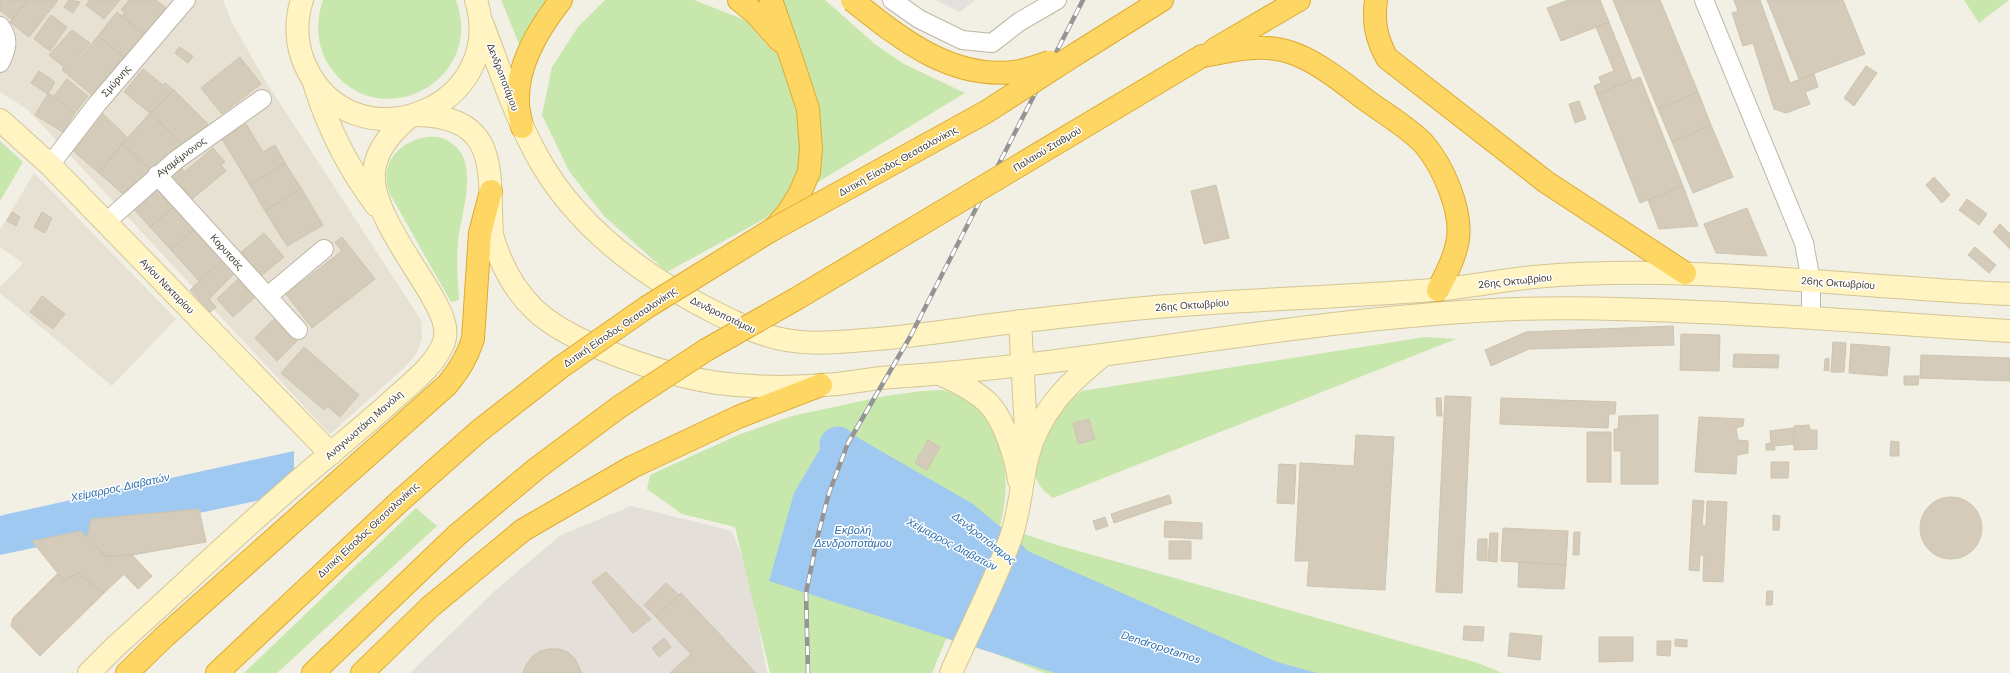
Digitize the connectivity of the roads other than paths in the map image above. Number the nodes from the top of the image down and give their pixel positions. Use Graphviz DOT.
graph roads {
  1 [pos="186,0"];
  2 [pos="302,0"];
  3 [pos="561,0"];
  4 [pos="739,0"];
  5 [pos="771,0"];
  6 [pos="852,0"];
  7 [pos="892,0"];
  8 [pos="1057,0"];
  9 [pos="1162,0"];
  10 [pos="1299,0"];
  11 [pos="1376,0"];
  12 [pos="1704,0"];
  13 [pos="478,9"];
  14 [pos="0,26"];
  15 [pos="1076,54"];
  16 [pos="1202,56"];
  17 [pos="792,60"];
  18 [pos="0,63"];
  19 [pos="313,79"];
  20 [pos="262,99"];
  21 [pos="413,116"];
  22 [pos="0,120"];
  23 [pos="522,127"];
  24 [pos="50,165"];
  25 [pos="157,175"];
  26 [pos="491,191"];
  27 [pos="386,219"];
  28 [pos="105,223"];
  29 [pos="770,231"];
  30 [pos="324,249"];
  31 [pos="1685,273"];
  32 [pos="1811,281"];
  33 [pos="1438,290"];
  34 [pos="2010,294"];
  35 [pos="268,296"];
  36 [pos="1812,318"];
  37 [pos="1020,321"];
  38 [pos="298,330"];
  39 [pos="2010,331"];
  40 [pos="1102,356"];
  41 [pos="1023,366"];
  42 [pos="942,375"];
  43 [pos="821,385"];
  44 [pos="331,454"];
  45 [pos="1027,458"];
  46 [pos="1020,497"];
  47 [pos="89,673"];
  48 [pos="127,673"];
  49 [pos="217,673"];
  50 [pos="313,673"];
  51 [pos="362,673"];
  52 [pos="951,673"];
  1 -- 24 [label="street, Σμύρνης"];
  2 -- 19 [label="main road, Δενδροποτάμου"];
  3 -- 23 [label="highway"];
  4 -- 17 [label="highway"];
  5 -- 17 [label="highway"];
  6 -- 15 [label="highway, bridge"];
  7 -- 8 [label="street"];
  9 -- 15 [label="highway"];
  10 -- 16 [label="highway, Παλαιού Σταθμού"];
  11 -- 31 [label="highway"];
  12 -- 32 [label="street"];
  13 -- 21 [label="main road, Δενδροποτάμου"];
  13 -- 23 [label="main road, Δενδροποτάμου"];
  14 -- 18 [label="street"];
  15 -- 29 [label="highway, Δυτική Είσοδος Θεσσαλονίκης, bridge"];
  16 -- 33 [label="highway"];
  16 -- 50 [label="highway, Παλαιού Σταθμού, bridge"];
  17 -- 29 [label="highway, bridge"];
  19 -- 21 [label="main road, Δενδροποτάμου"];
  19 -- 27 [label="main road"];
  20 -- 25 [label="street, Αγαμέμνονος"];
  21 -- 26 [label="main road"];
  21 -- 27 [label="main road, Αναγνωστάκη Μανόλη"];
  22 -- 24 [label="main road, Αγίου Νεκταρίου"];
  23 -- 37 [label="main road, Δενδροποτάμου"];
  24 -- 28 [label="main road, Αγίου Νεκταρίου"];
  25 -- 28 [label="street, Αγαμέμνονος"];
  25 -- 35 [label="street, Κορυτσάς"];
  26 -- 43 [label="main road"];
  26 -- 48 [label="highway"];
  27 -- 44 [label="main road, Αναγνωστάκη Μανόλη"];
  28 -- 44 [label="main road, Αγίου Νεκταρίου"];
  29 -- 49 [label="highway, Δυτική Είσοδος Θεσσαλονίκης, bridge"];
  30 -- 35 [label="street"];
  31 -- 32 [label="main road, 26ης Οκτωβρίου"];
  31 -- 33 [label="main road, 26ης Οκτωβρίου"];
  32 -- 34 [label="main road, 26ης Οκτωβρίου"];
  32 -- 36 [label="street"];
  33 -- 37 [label="main road, 26ης Οκτωβρίου"];
  35 -- 38 [label="street, Κορυτσάς"];
  36 -- 39 [label="main road"];
  36 -- 40 [label="main road"];
  37 -- 41 [label="main road"];
  40 -- 41 [label="main road"];
  40 -- 45 [label="main road"];
  41 -- 42 [label="main road"];
  41 -- 45 [label="main road"];
  42 -- 43 [label="main road"];
  42 -- 46 [label="main road"];
  43 -- 51 [label="highway"];
  44 -- 47 [label="main road, Αναγνωστάκη Μανόλη"];
  45 -- 46 [label="main road"];
  46 -- 52 [label="main road"];
}
